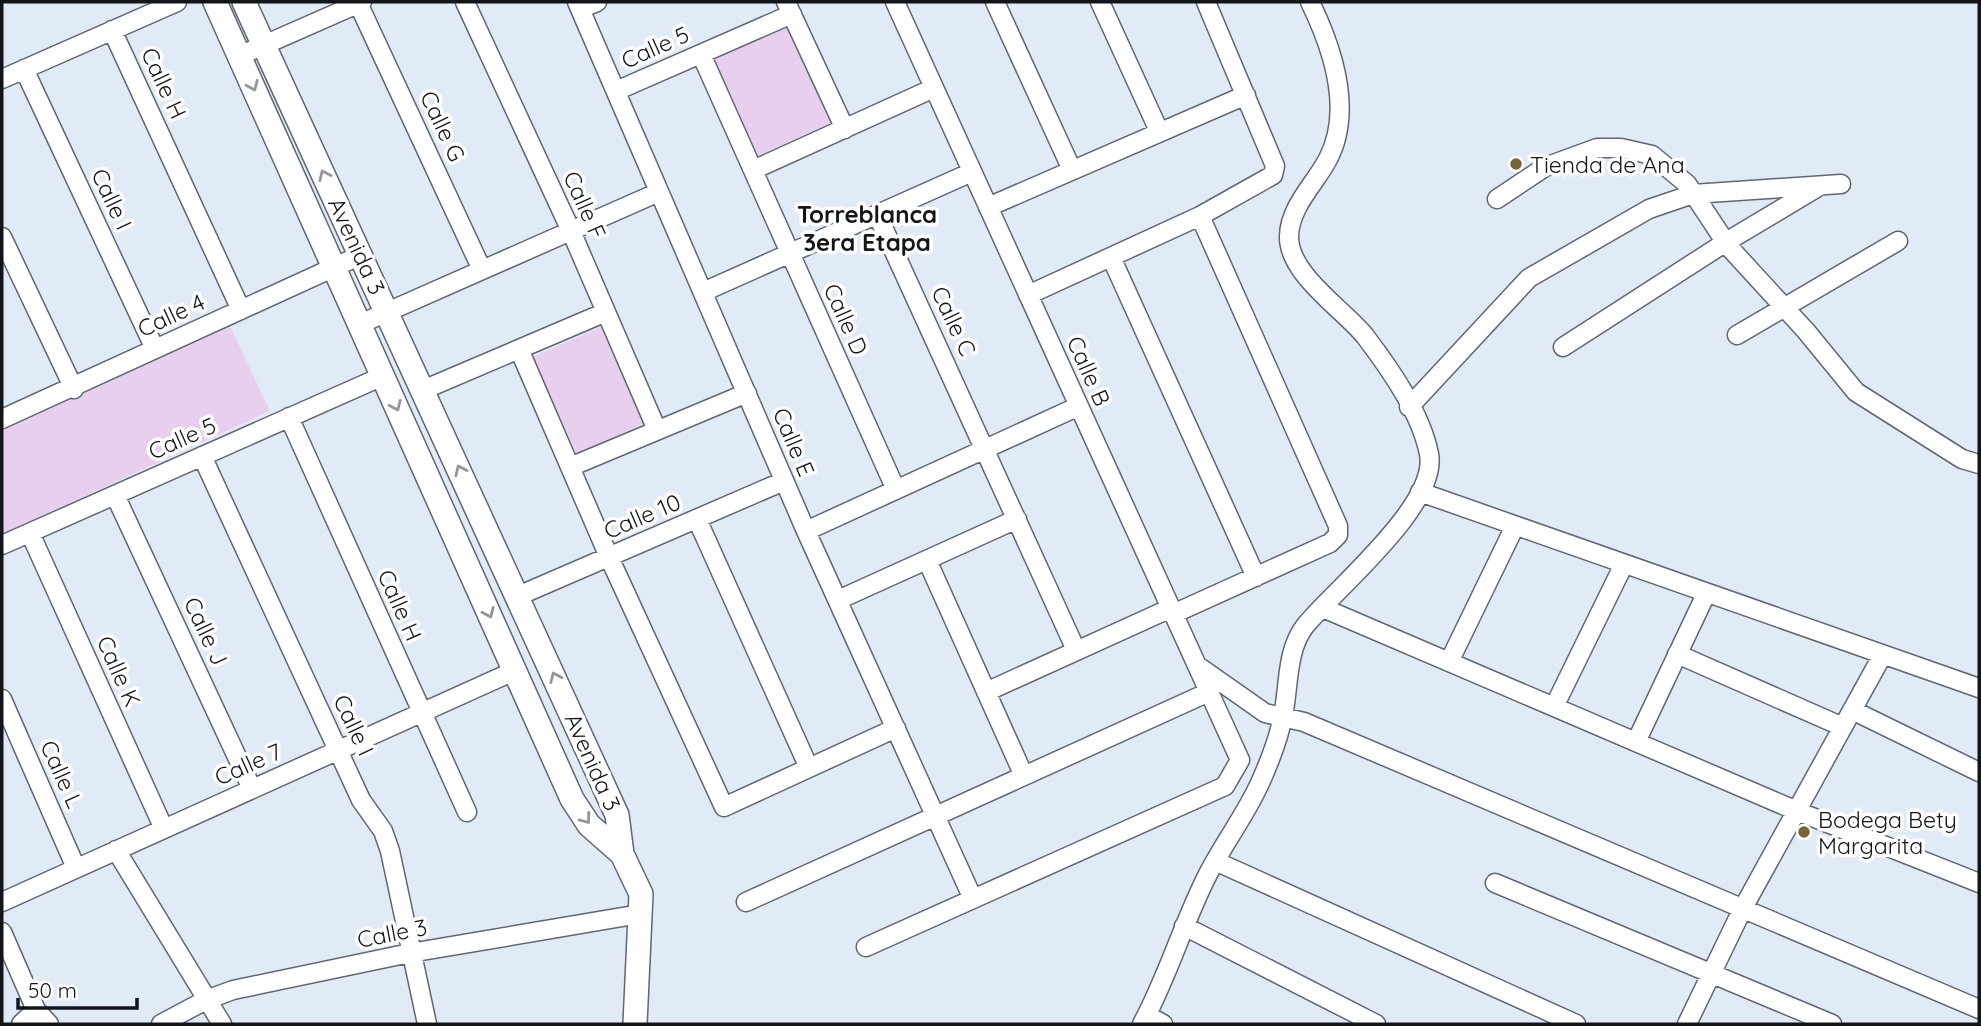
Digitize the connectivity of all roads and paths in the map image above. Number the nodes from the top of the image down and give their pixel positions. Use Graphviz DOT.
graph roads {
  1 [pos="177,2"];
  2 [pos="215,2"];
  3 [pos="244,2"];
  4 [pos="465,2"];
  5 [pos="895,2"];
  6 [pos="995,2"];
  7 [pos="1100,2"];
  8 [pos="1206,2"];
  9 [pos="1310,2"];
  10 [pos="360,3"];
  11 [pos="585,4"];
  12 [pos="789,8"];
  13 [pos="112,30"];
  14 [pos="264,44"];
  15 [pos="701,54"];
  16 [pos="239,56"];
  17 [pos="24,69"];
  18 [pos="2,79"];
  19 [pos="934,89"];
  20 [pos="616,91"];
  21 [pos="1246,95"];
  22 [pos="845,129"];
  23 [pos="1159,131"];
  24 [pos="753,170"];
  25 [pos="1072,170"];
  26 [pos="972,172"];
  27 [pos="1841,184"];
  28 [pos="1822,185"];
  29 [pos="659,192"];
  30 [pos="1693,194"];
  31 [pos="1497,200"];
  32 [pos="988,207"];
  33 [pos="877,214"];
  34 [pos="1200,216"];
  35 [pos="571,231"];
  36 [pos="2,237"];
  37 [pos="1898,241"];
  38 [pos="1726,242"];
  39 [pos="790,254"];
  40 [pos="361,255"];
  41 [pos="1111,257"];
  42 [pos="334,267"];
  43 [pos="482,270"];
  44 [pos="703,292"];
  45 [pos="1028,295"];
  46 [pos="1783,306"];
  47 [pos="241,310"];
  48 [pos="387,312"];
  49 [pos="606,312"];
  50 [pos="360,324"];
  51 [pos="1737,335"];
  52 [pos="1563,347"];
  53 [pos="155,349"];
  54 [pos="519,349"];
  55 [pos="383,376"];
  56 [pos="74,389"];
  57 [pos="423,390"];
  58 [pos="747,393"];
  59 [pos="1079,407"];
  60 [pos="1409,407"];
  61 [pos="289,417"];
  62 [pos="2,419"];
  63 [pos="657,430"];
  64 [pos="986,449"];
  65 [pos="202,456"];
  66 [pos="1979,464"];
  67 [pos="570,467"];
  68 [pos="784,481"];
  69 [pos="896,490"];
  70 [pos="1420,492"];
  71 [pos="115,495"];
  72 [pos="697,519"];
  73 [pos="1017,519"];
  74 [pos="1515,526"];
  75 [pos="806,531"];
  76 [pos="30,533"];
  77 [pos="2,545"];
  78 [pos="609,557"];
  79 [pos="927,560"];
  80 [pos="1624,565"];
  81 [pos="1256,577"];
  82 [pos="1706,593"];
  83 [pos="518,596"];
  84 [pos="838,600"];
  85 [pos="1323,608"];
  86 [pos="1172,611"];
  87 [pos="1076,650"];
  88 [pos="1677,654"];
  89 [pos="1882,656"];
  90 [pos="1449,662"];
  91 [pos="1196,663"];
  92 [pos="514,671"];
  93 [pos="1979,688"];
  94 [pos="986,692"];
  95 [pos="1209,692"];
  96 [pos="2,699"];
  97 [pos="1554,707"];
  98 [pos="1852,710"];
  99 [pos="422,712"];
  100 [pos="1283,718"];
  101 [pos="1843,727"];
  102 [pos="896,728"];
  103 [pos="1636,742"];
  104 [pos="338,750"];
  105 [pos="809,768"];
  106 [pos="1979,772"];
  107 [pos="1024,776"];
  108 [pos="252,789"];
  109 [pos="1797,811"];
  110 [pos="467,813"];
  111 [pos="935,816"];
  112 [pos="164,829"];
  113 [pos="116,850"];
  114 [pos="622,854"];
  115 [pos="1215,860"];
  116 [pos="76,868"];
  117 [pos="1495,883"];
  118 [pos="1979,883"];
  119 [pos="972,899"];
  120 [pos="2,902"];
  121 [pos="746,902"];
  122 [pos="1743,908"];
  123 [pos="640,914"];
  124 [pos="1184,926"];
  125 [pos="2,932"];
  126 [pos="866,947"];
  127 [pos="410,953"];
  128 [pos="1712,973"];
  129 [pos="206,1000"];
  130 [pos="1979,1009"];
  131 [pos="36,1010"];
  132 [pos="1144,1020"];
  133 [pos="21,1024"];
  134 [pos="49,1024"];
  135 [pos="160,1024"];
  136 [pos="222,1024"];
  137 [pos="427,1024"];
  138 [pos="635,1024"];
  139 [pos="1163,1024"];
  140 [pos="1376,1024"];
  141 [pos="1576,1024"];
  142 [pos="1687,1024"];
  143 [pos="1832,1024"];
  1 -- 13 [label="street"];
  2 -- 16 [label="street, Avenida 3"];
  3 -- 14 [label="street, Avenida 3"];
  4 -- 35 [label="street, Calle F"];
  5 -- 19 [label="street, Calle B"];
  6 -- 25 [label="street"];
  7 -- 23 [label="street"];
  8 -- 21 [label="street"];
  9 -- 60 [label="street"];
  10 -- 14 [label="street"];
  10 -- 43 [label="street, Calle G"];
  11 -- 20 [label="street, Calle E"];
  12 -- 15 [label="street, Calle 5"];
  12 -- 22 [label="street"];
  13 -- 17 [label="street"];
  13 -- 47 [label="street, Calle H"];
  14 -- 16 [label="street"];
  40 -- 14 [label="street, Avenida 3, one-way"];
  15 -- 20 [label="street, Calle 5"];
  15 -- 24 [label="street, Calle D"];
  16 -- 42 [label="street, Avenida 3, one-way"];
  17 -- 18 [label="street"];
  17 -- 53 [label="street, Calle I"];
  19 -- 22 [label="street"];
  19 -- 26 [label="street, Calle B"];
  20 -- 29 [label="street, Calle E"];
  21 -- 23 [label="street"];
  21 -- 34 [label="street"];
  22 -- 24 [label="street"];
  23 -- 25 [label="street"];
  24 -- 39 [label="street, Calle D"];
  25 -- 32 [label="street"];
  26 -- 32 [label="street, Calle B"];
  26 -- 33 [label="street"];
  27 -- 28 [label="street"];
  28 -- 30 [label="street"];
  28 -- 38 [label="street"];
  29 -- 35 [label="street"];
  29 -- 44 [label="street, Calle E"];
  30 -- 31 [label="street"];
  30 -- 38 [label="street"];
  30 -- 60 [label="street"];
  32 -- 45 [label="street, Calle B"];
  33 -- 39 [label="street"];
  33 -- 64 [label="street, Calle C"];
  34 -- 41 [label="street"];
  34 -- 81 [label="street"];
  35 -- 43 [label="street"];
  35 -- 49 [label="street, Calle F"];
  36 -- 56 [label="street"];
  37 -- 46 [label="street"];
  38 -- 46 [label="street"];
  38 -- 52 [label="street"];
  39 -- 44 [label="street"];
  39 -- 69 [label="street, Calle D"];
  40 -- 42 [label="street, Calle 4"];
  40 -- 48 [label="street, Avenida 3"];
  41 -- 45 [label="street"];
  41 -- 81 [label="street"];
  42 -- 47 [label="street, Calle 4"];
  42 -- 50 [label="street, Avenida 3"];
  43 -- 48 [label="street"];
  44 -- 58 [label="street, Calle E"];
  45 -- 59 [label="street, Calle B"];
  46 -- 51 [label="street"];
  46 -- 66 [label="street"];
  47 -- 53 [label="street, Calle 4"];
  48 -- 50 [label="street"];
  48 -- 57 [label="street, Avenida 3"];
  49 -- 54 [label="street"];
  49 -- 63 [label="street, Calle F"];
  50 -- 55 [label="street, Avenida 3"];
  53 -- 56 [label="street, Calle 4"];
  54 -- 57 [label="street"];
  54 -- 67 [label="street"];
  55 -- 61 [label="street, Calle 5"];
  55 -- 92 [label="street, Avenida 3, one-way"];
  56 -- 62 [label="street, Calle 4"];
  83 -- 57 [label="street, Avenida 3, one-way"];
  58 -- 63 [label="street"];
  58 -- 68 [label="street, Calle E"];
  59 -- 64 [label="street"];
  59 -- 86 [label="street, Calle B"];
  60 -- 70 [label="street"];
  61 -- 65 [label="street, Calle 5"];
  61 -- 99 [label="street, Calle H"];
  63 -- 67 [label="street"];
  64 -- 69 [label="street"];
  64 -- 73 [label="street, Calle C"];
  65 -- 71 [label="street, Calle 5"];
  65 -- 104 [label="street, Calle I"];
  67 -- 78 [label="street"];
  68 -- 72 [label="street, Calle 10"];
  68 -- 75 [label="street, Calle E"];
  69 -- 75 [label="street"];
  70 -- 74 [label="street"];
  70 -- 85 [label="street"];
  71 -- 76 [label="street, Calle 5"];
  71 -- 108 [label="street, Calle J"];
  72 -- 78 [label="street, Calle 10"];
  72 -- 105 [label="street"];
  73 -- 79 [label="street"];
  73 -- 87 [label="street, Calle C"];
  74 -- 80 [label="street"];
  74 -- 90 [label="street"];
  75 -- 84 [label="street, Calle E"];
  76 -- 77 [label="street, Calle 5"];
  76 -- 112 [label="street, Calle K"];
  78 -- 83 [label="street, Calle 10"];
  78 -- 105 [label="street"];
  79 -- 84 [label="street"];
  79 -- 94 [label="street"];
  80 -- 82 [label="street"];
  80 -- 97 [label="street"];
  81 -- 86 [label="street"];
  82 -- 88 [label="street"];
  82 -- 89 [label="street"];
  114 -- 83 [label="street, Avenida 3, one-way"];
  84 -- 102 [label="street, Calle E"];
  85 -- 90 [label="street"];
  85 -- 100 [label="street"];
  86 -- 87 [label="street"];
  86 -- 91 [label="street, Calle B"];
  87 -- 94 [label="street"];
  88 -- 101 [label="street"];
  88 -- 103 [label="street"];
  89 -- 93 [label="street"];
  89 -- 98 [label="street"];
  90 -- 97 [label="street"];
  91 -- 95 [label="street, Calle B"];
  91 -- 100 [label="street"];
  92 -- 99 [label="street, Calle 7"];
  92 -- 114 [label="street, Avenida 3, one-way"];
  94 -- 107 [label="street"];
  95 -- 107 [label="street"];
  95 -- 119 [label="street, Calle B"];
  96 -- 116 [label="street, Calle L"];
  97 -- 103 [label="street"];
  98 -- 101 [label="street"];
  98 -- 106 [label="street"];
  99 -- 104 [label="street, Calle 7"];
  99 -- 110 [label="street, Calle H"];
  100 -- 115 [label="street"];
  100 -- 122 [label="street"];
  101 -- 109 [label="street"];
  102 -- 105 [label="street"];
  102 -- 111 [label="street, Calle E"];
  103 -- 109 [label="street"];
  104 -- 108 [label="street, Calle 7"];
  104 -- 127 [label="street, Calle I"];
  107 -- 111 [label="street"];
  108 -- 112 [label="street, Calle 7"];
  109 -- 118 [label="street"];
  109 -- 122 [label="street"];
  111 -- 119 [label="street, Calle E"];
  111 -- 121 [label="street"];
  112 -- 113 [label="street, Calle 7"];
  113 -- 116 [label="street, Calle 7"];
  113 -- 129 [label="street"];
  114 -- 123 [label="street"];
  115 -- 124 [label="street"];
  115 -- 141 [label="street"];
  116 -- 120 [label="street, Calle 7"];
  117 -- 128 [label="street"];
  119 -- 126 [label="street"];
  122 -- 128 [label="street"];
  122 -- 130 [label="street"];
  123 -- 127 [label="street, Calle 3"];
  123 -- 138 [label="street"];
  124 -- 132 [label="street"];
  124 -- 140 [label="street"];
  125 -- 131 [label="street"];
  127 -- 129 [label="street, Calle 3"];
  127 -- 137 [label="street, Calle I"];
  128 -- 142 [label="street"];
  128 -- 143 [label="street"];
  129 -- 135 [label="street, Calle 3"];
  129 -- 136 [label="street"];
  131 -- 133 [label="street"];
  131 -- 134 [label="street"];
  132 -- 139 [label="street"];
}
